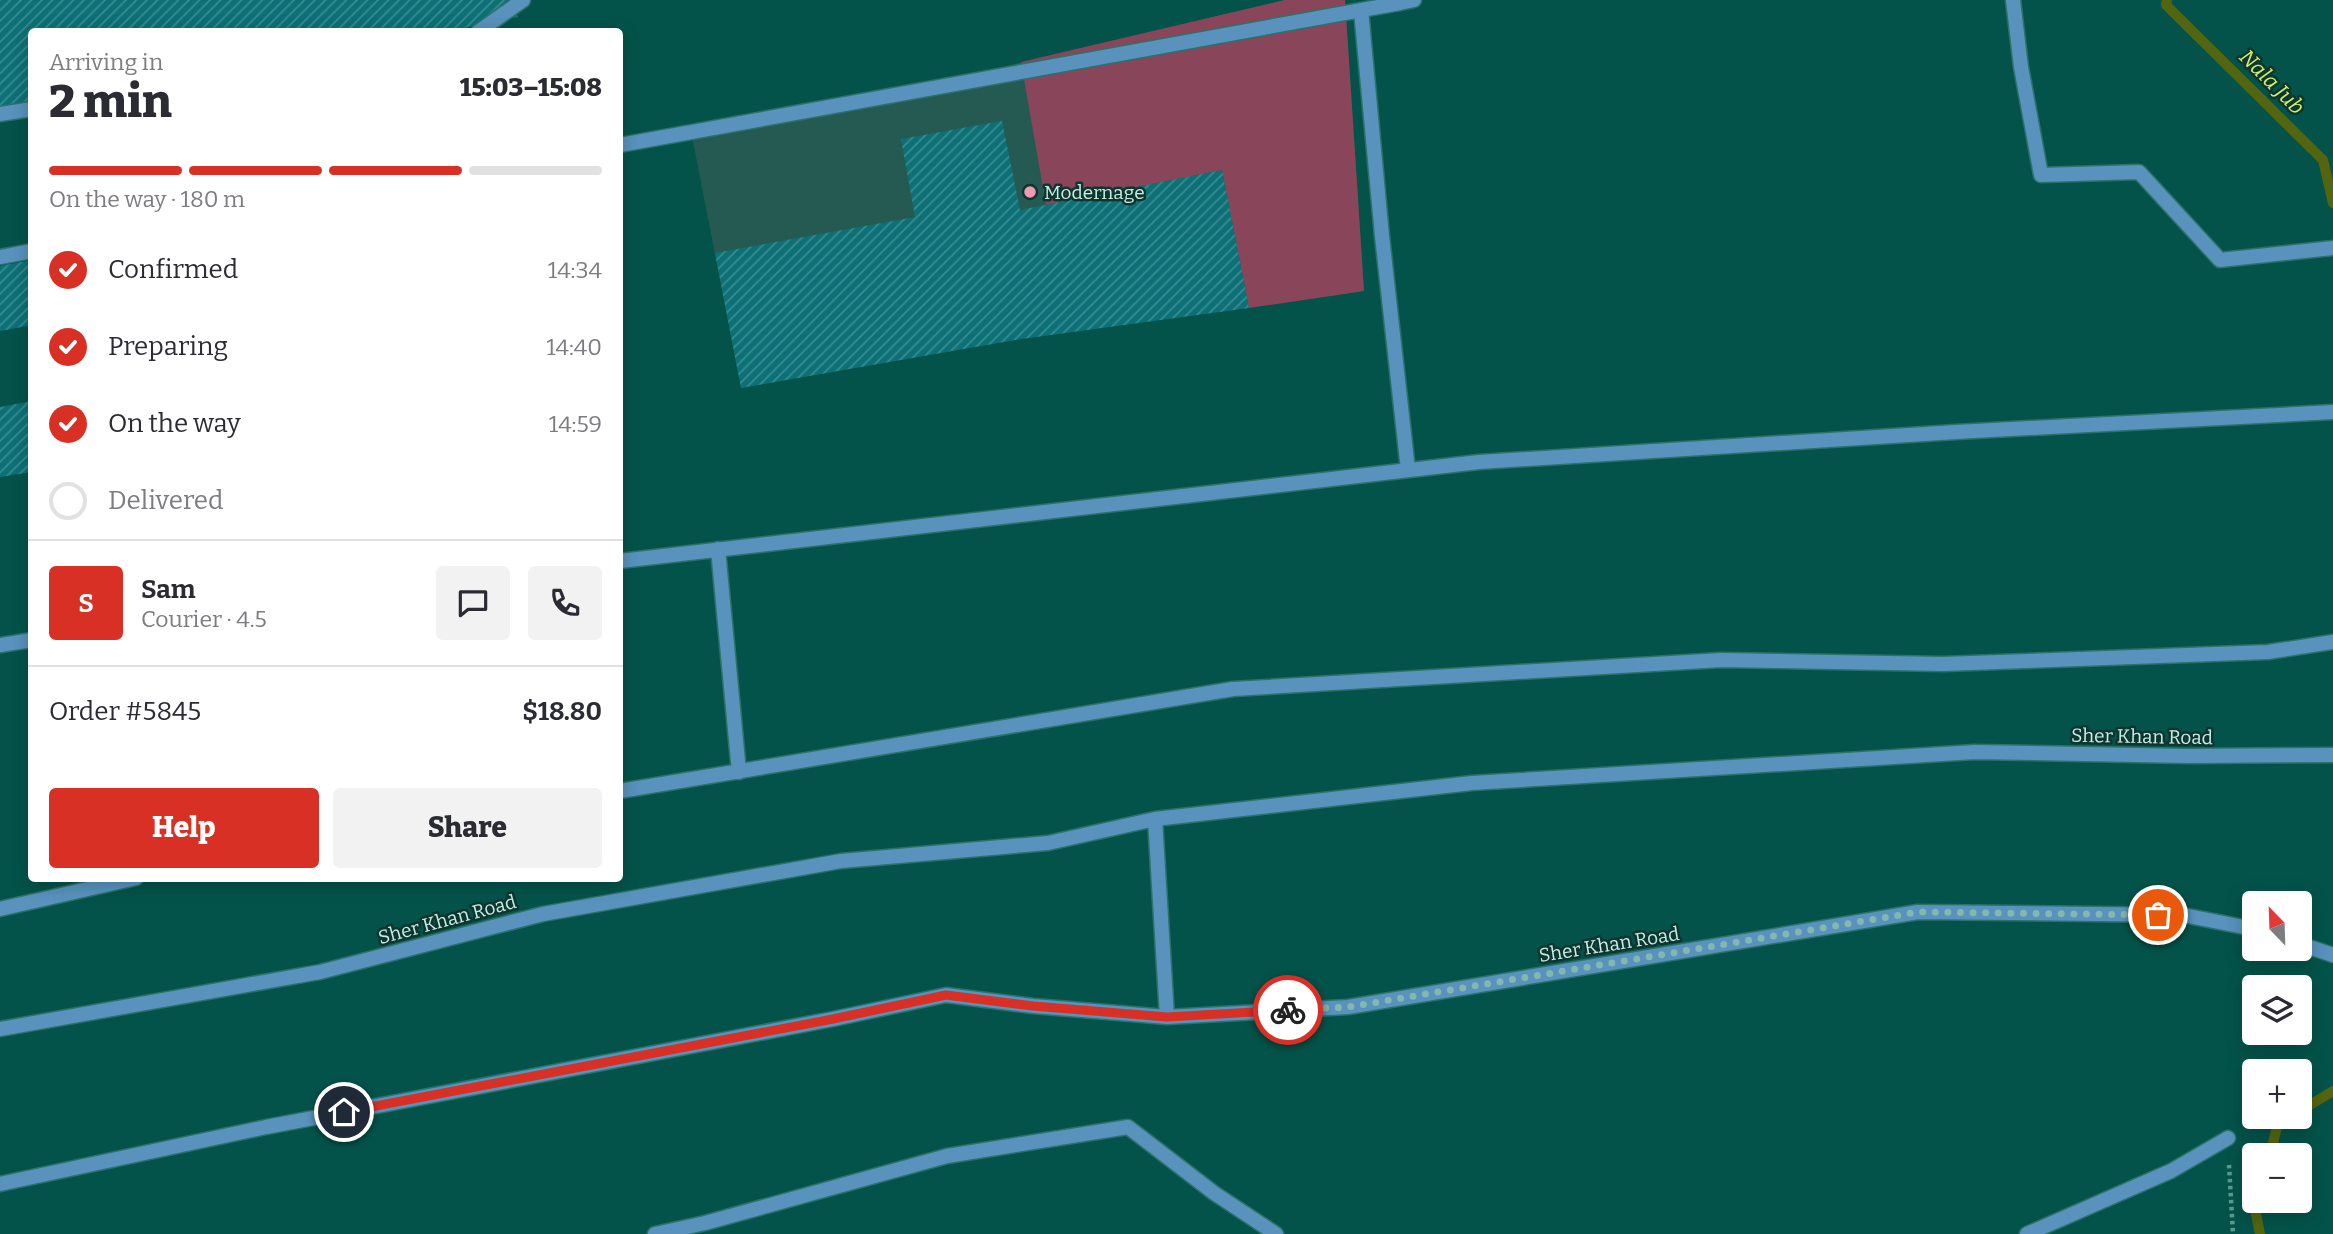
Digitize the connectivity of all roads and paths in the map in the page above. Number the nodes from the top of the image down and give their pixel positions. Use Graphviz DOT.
graph roads {
  1 [pos="523,0"];
  2 [pos="2013,0"];
  3 [pos="1405,1"];
  4 [pos="1361,10"];
  5 [pos="484,28"];
  6 [pos="28,110"];
  7 [pos="0,114"];
  8 [pos="623,144"];
  9 [pos="2333,248"];
  10 [pos="28,252"];
  11 [pos="0,257"];
  12 [pos="2333,412"];
  13 [pos="1408,470"];
  14 [pos="718,549"];
  15 [pos="623,561"];
  16 [pos="28,641"];
  17 [pos="2333,642"];
  18 [pos="0,645"];
  19 [pos="2333,755"];
  20 [pos="739,772"];
  21 [pos="623,791"];
  22 [pos="1155,819"];
  23 [pos="118,882"];
  24 [pos="0,909"];
  25 [pos="2242,927"];
  26 [pos="2312,948"];
  27 [pos="2333,955"];
  28 [pos="1167,1017"];
  29 [pos="0,1029"];
  30 [pos="2228,1138"];
  31 [pos="0,1184"];
  32 [pos="655,1234"];
  33 [pos="1273,1234"];
  34 [pos="2027,1234"];
  35 [pos="2232,1234"];
  1 -- 5 [label="street"];
  2 -- 9 [label="street"];
  3 -- 4 [label="street"];
  4 -- 8 [label="street"];
  4 -- 13 [label="street"];
  6 -- 7 [label="street"];
  10 -- 11 [label="street"];
  12 -- 13 [label="street"];
  13 -- 14 [label="street"];
  14 -- 15 [label="street"];
  14 -- 20 [label="street"];
  16 -- 18 [label="street"];
  17 -- 20 [label="street"];
  19 -- 22 [label="street, Sher Khan Road"];
  20 -- 21 [label="street"];
  22 -- 28 [label="street"];
  22 -- 29 [label="street, Sher Khan Road"];
  23 -- 24 [label="street"];
  25 -- 28 [label="street, Sher Khan Road"];
  26 -- 27 [label="street"];
  28 -- 31 [label="street, Sher Khan Road"];
  30 -- 34 [label="street"];
  30 -- 35 [label="path"];
  32 -- 33 [label="street"];
}
